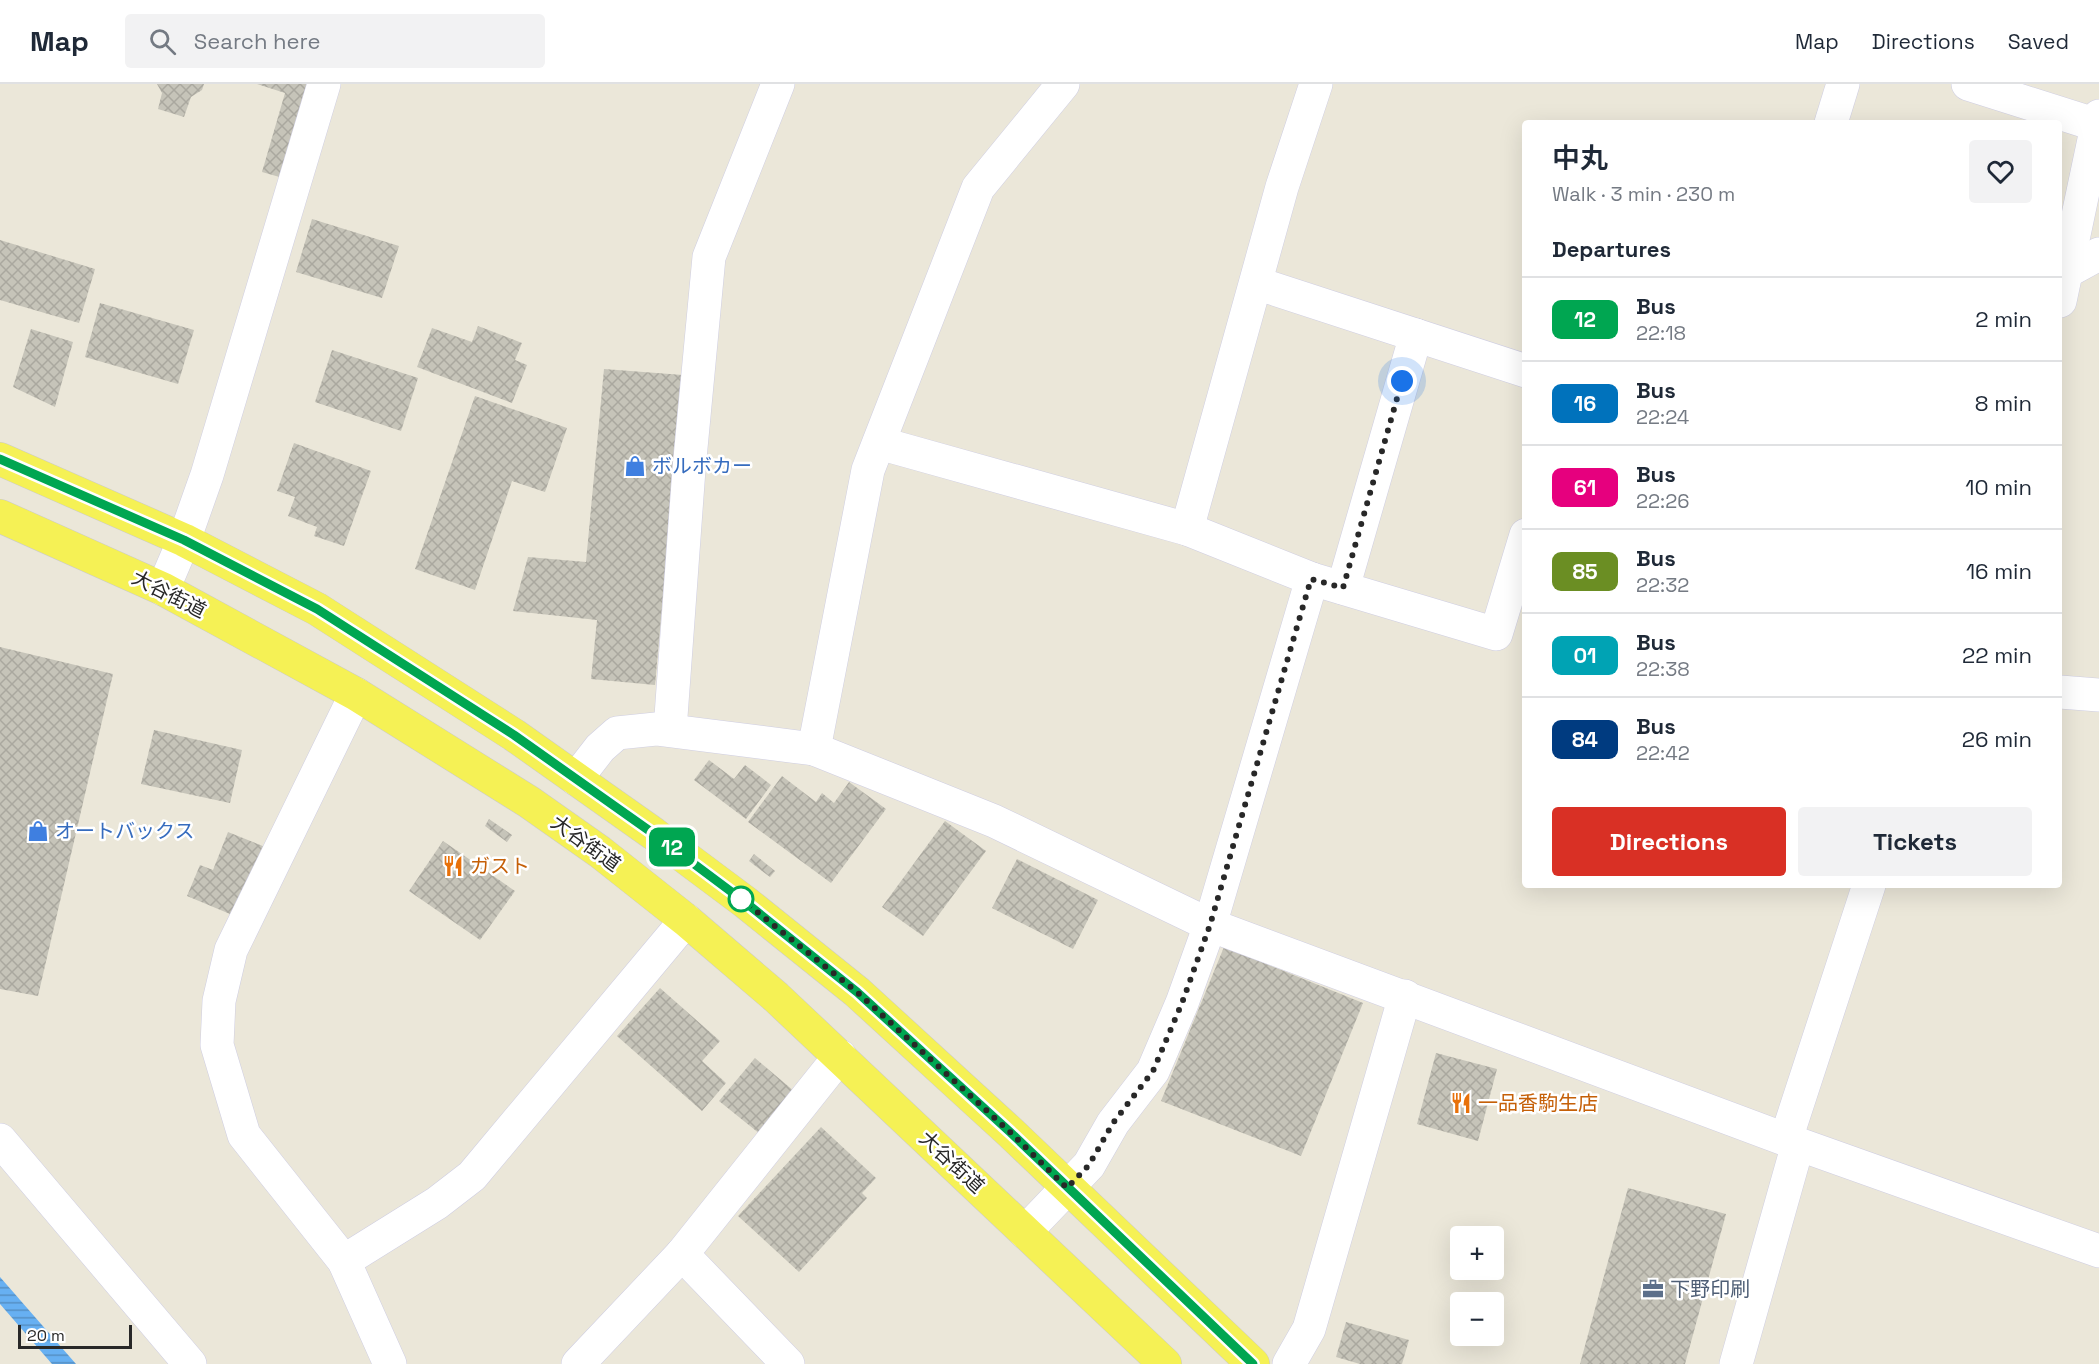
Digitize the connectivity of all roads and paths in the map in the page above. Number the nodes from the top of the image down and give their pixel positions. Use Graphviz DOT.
graph roads {
  1 [pos="324,84"];
  2 [pos="778,84"];
  3 [pos="1063,84"];
  4 [pos="1316,84"];
  5 [pos="1843,84"];
  6 [pos="1968,84"];
  7 [pos="1832,120"];
  8 [pos="2098,121"];
  9 [pos="2099,254"];
  10 [pos="1256,283"];
  11 [pos="2063,287"];
  12 [pos="1416,335"];
  13 [pos="1522,370"];
  14 [pos="879,443"];
  15 [pos="0,459"];
  16 [pos="0,516"];
  17 [pos="1187,529"];
  18 [pos="184,540"];
  19 [pos="1522,548"];
  20 [pos="1311,579"];
  21 [pos="1343,588"];
  22 [pos="163,589"];
  23 [pos="2062,692"];
  24 [pos="356,694"];
  25 [pos="2099,695"];
  26 [pos="670,730"];
  27 [pos="814,749"];
  28 [pos="576,779"];
  29 [pos="1868,888"];
  30 [pos="686,921"];
  31 [pos="1210,925"];
  32 [pos="1405,996"];
  33 [pos="840,1056"];
  34 [pos="0,1140"];
  35 [pos="1792,1142"];
  36 [pos="1067,1188"];
  37 [pos="1025,1232"];
  38 [pos="2099,1251"];
  39 [pos="682,1254"];
  40 [pos="344,1262"];
  41 [pos="190,1364"];
  42 [pos="390,1364"];
  43 [pos="578,1364"];
  44 [pos="788,1364"];
  45 [pos="1165,1364"];
  46 [pos="1253,1364"];
  47 [pos="1289,1364"];
  48 [pos="1737,1364"];
  1 -- 18 [label="street"];
  2 -- 26 [label="street"];
  3 -- 14 [label="street"];
  4 -- 10 [label="street"];
  5 -- 7 [label="street"];
  6 -- 8 [label="street"];
  8 -- 11 [label="street"];
  9 -- 11 [label="street"];
  10 -- 12 [label="street"];
  10 -- 17 [label="street"];
  12 -- 13 [label="street"];
  12 -- 21 [label="street"];
  14 -- 17 [label="street"];
  14 -- 27 [label="street"];
  15 -- 18 [label="main road"];
  16 -- 22 [label="main road, 大谷街道"];
  17 -- 20 [label="street"];
  18 -- 22 [label="street"];
  18 -- 28 [label="main road"];
  19 -- 21 [label="street"];
  20 -- 21 [label="street"];
  20 -- 31 [label="street"];
  22 -- 24 [label="main road, 大谷街道"];
  23 -- 25 [label="street"];
  24 -- 30 [label="main road, 大谷街道"];
  24 -- 40 [label="street"];
  26 -- 27 [label="street"];
  26 -- 28 [label="street"];
  27 -- 31 [label="street"];
  28 -- 36 [label="main road"];
  29 -- 35 [label="street"];
  30 -- 33 [label="main road, 大谷街道"];
  30 -- 40 [label="street"];
  31 -- 32 [label="street"];
  31 -- 36 [label="street"];
  32 -- 35 [label="street"];
  32 -- 47 [label="street"];
  33 -- 37 [label="main road, 大谷街道"];
  33 -- 39 [label="street"];
  34 -- 41 [label="street"];
  35 -- 38 [label="street"];
  35 -- 48 [label="street"];
  36 -- 37 [label="street"];
  36 -- 46 [label="main road"];
  37 -- 45 [label="main road, 大谷街道"];
  39 -- 43 [label="street"];
  39 -- 44 [label="street"];
  40 -- 42 [label="street"];
}
